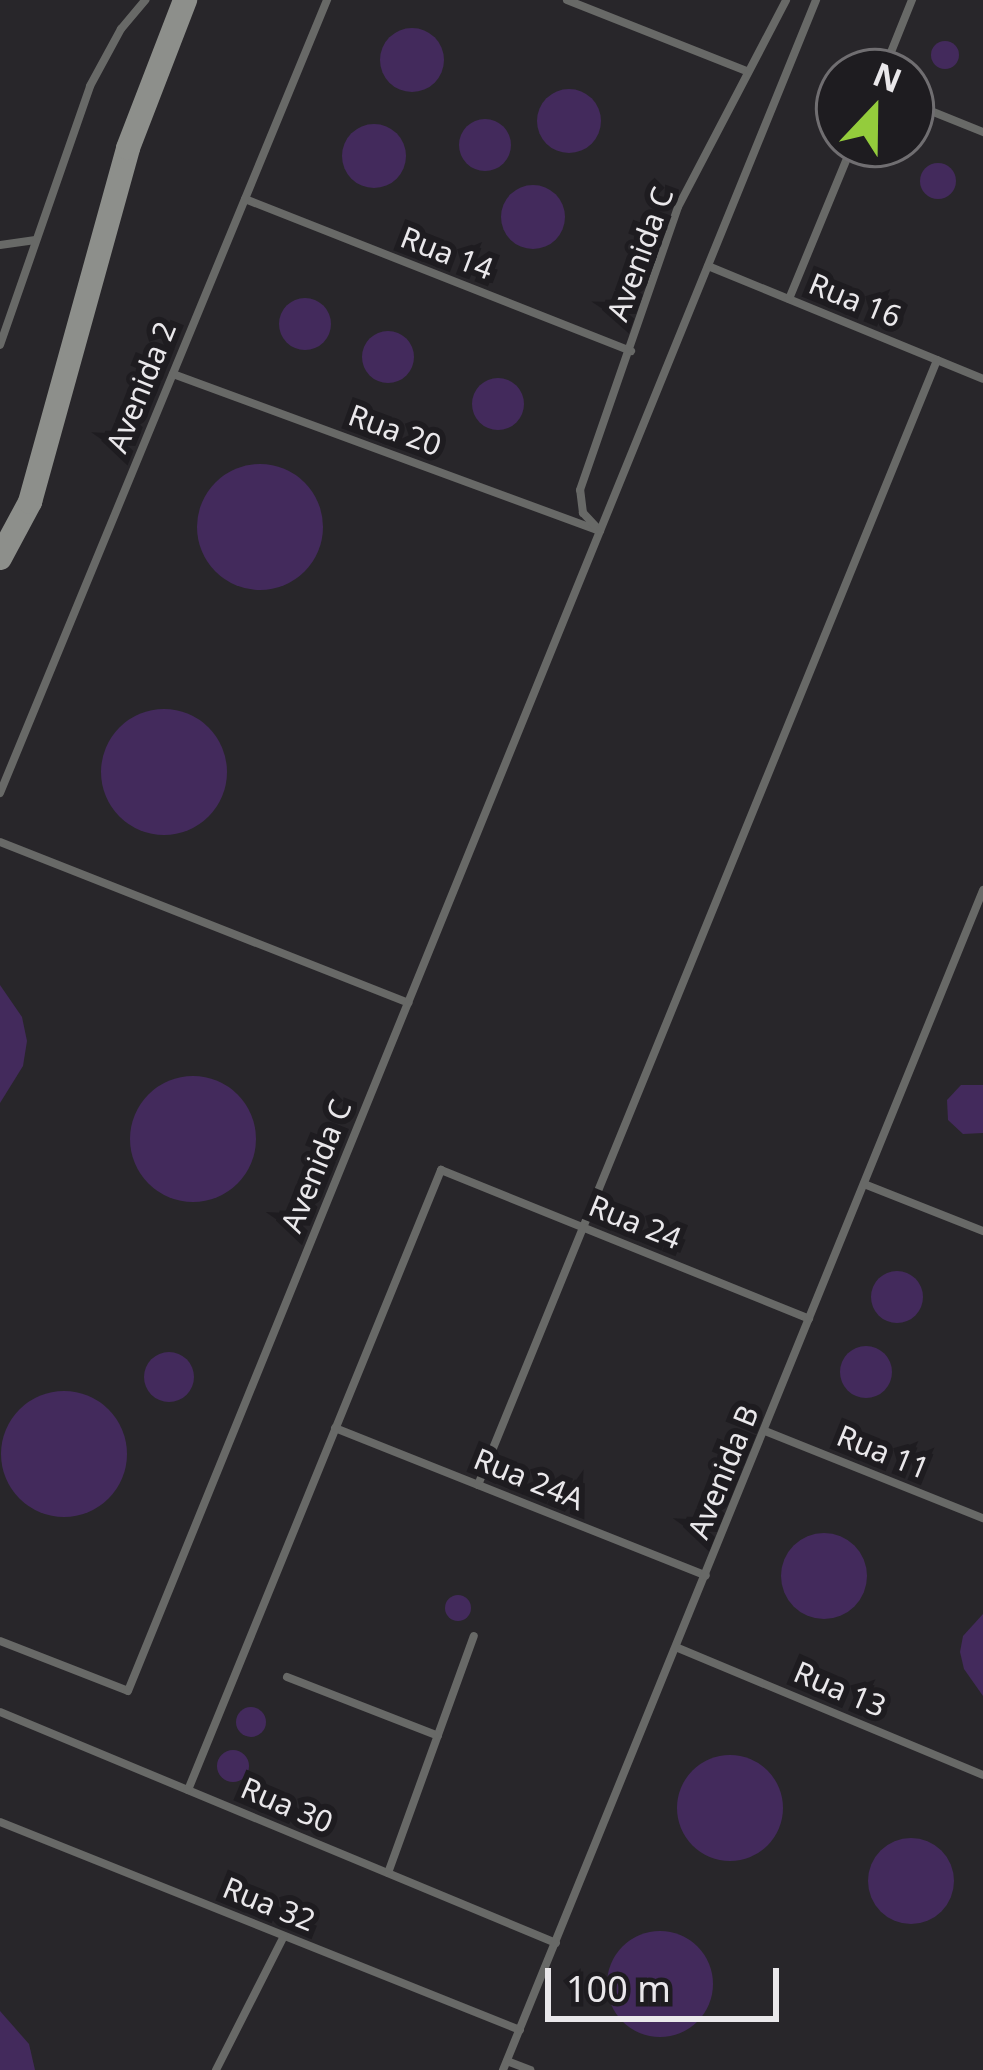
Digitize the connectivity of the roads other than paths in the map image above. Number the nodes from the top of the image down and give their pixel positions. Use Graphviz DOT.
graph roads {
  1 [pos="145,0"];
  2 [pos="184,0"];
  3 [pos="327,0"];
  4 [pos="568,0"];
  5 [pos="786,0"];
  6 [pos="816,0"];
  7 [pos="912,0"];
  8 [pos="893,48"];
  9 [pos="746,70"];
  10 [pos="935,113"];
  11 [pos="983,132"];
  12 [pos="843,168"];
  13 [pos="245,199"];
  14 [pos="36,240"];
  15 [pos="0,244"];
  16 [pos="708,266"];
  17 [pos="789,299"];
  18 [pos="0,344"];
  19 [pos="631,351"];
  20 [pos="937,360"];
  21 [pos="173,374"];
  22 [pos="983,379"];
  23 [pos="600,531"];
  24 [pos="0,558"];
  25 [pos="0,793"];
  26 [pos="0,842"];
  27 [pos="983,890"];
  28 [pos="408,1003"];
  29 [pos="864,1184"];
  30 [pos="585,1228"];
  31 [pos="983,1231"];
  32 [pos="810,1319"];
  33 [pos="335,1428"];
  34 [pos="765,1431"];
  35 [pos="478,1484"];
  36 [pos="983,1518"];
  37 [pos="706,1576"];
  38 [pos="474,1636"];
  39 [pos="0,1641"];
  40 [pos="678,1648"];
  41 [pos="287,1677"];
  42 [pos="0,1712"];
  43 [pos="438,1736"];
  44 [pos="983,1774"];
  45 [pos="188,1790"];
  46 [pos="0,1822"];
  47 [pos="388,1873"];
  48 [pos="284,1936"];
  49 [pos="556,1943"];
  50 [pos="520,2030"];
  51 [pos="505,2065"];
  52 [pos="216,2070"];
  53 [pos="530,2070"];
  1 -- 14 [label="lane"];
  2 -- 24 [label="main road"];
  3 -- 13 [label="lane, Avenida 2"];
  4 -- 9 [label="lane"];
  5 -- 9 [label="lane, Avenida C"];
  6 -- 16 [label="lane, Avenida C"];
  7 -- 8 [label="lane"];
  9 -- 19 [label="lane, Avenida C"];
  10 -- 11 [label="lane"];
  12 -- 17 [label="lane"];
  13 -- 19 [label="lane, Rua 14"];
  13 -- 21 [label="lane, Avenida 2"];
  14 -- 15 [label="lane"];
  14 -- 18 [label="lane"];
  16 -- 17 [label="lane, Rua 16"];
  16 -- 23 [label="lane, Avenida C"];
  17 -- 20 [label="lane, Rua 16"];
  19 -- 23 [label="lane, Avenida C"];
  20 -- 22 [label="lane, Rua 16"];
  20 -- 30 [label="lane"];
  21 -- 23 [label="lane, Rua 20"];
  21 -- 25 [label="lane, Avenida 2"];
  23 -- 28 [label="lane, Avenida C"];
  26 -- 28 [label="lane"];
  27 -- 29 [label="lane, Avenida B"];
  28 -- 39 [label="lane, Avenida C"];
  29 -- 31 [label="lane"];
  29 -- 32 [label="lane, Avenida B"];
  30 -- 32 [label="lane, Rua 24"];
  30 -- 33 [label="lane, Rua 24"];
  30 -- 35 [label="lane"];
  32 -- 34 [label="lane, Avenida B"];
  33 -- 35 [label="lane, Rua 24A"];
  33 -- 45 [label="lane"];
  34 -- 36 [label="lane, Rua 11"];
  34 -- 37 [label="lane, Avenida B"];
  35 -- 37 [label="lane, Rua 24A"];
  37 -- 40 [label="lane, Avenida B"];
  38 -- 43 [label="lane"];
  40 -- 44 [label="lane, Rua 13"];
  40 -- 49 [label="lane, Avenida B"];
  41 -- 43 [label="lane"];
  42 -- 45 [label="lane, Rua 30"];
  43 -- 47 [label="lane"];
  45 -- 47 [label="lane, Rua 30"];
  46 -- 48 [label="lane, Rua 32"];
  47 -- 49 [label="lane, Rua 30"];
  48 -- 50 [label="lane, Rua 32"];
  48 -- 52 [label="lane"];
  49 -- 50 [label="lane, Avenida B"];
  50 -- 51 [label="lane, Avenida B"];
  51 -- 53 [label="lane"];
}
